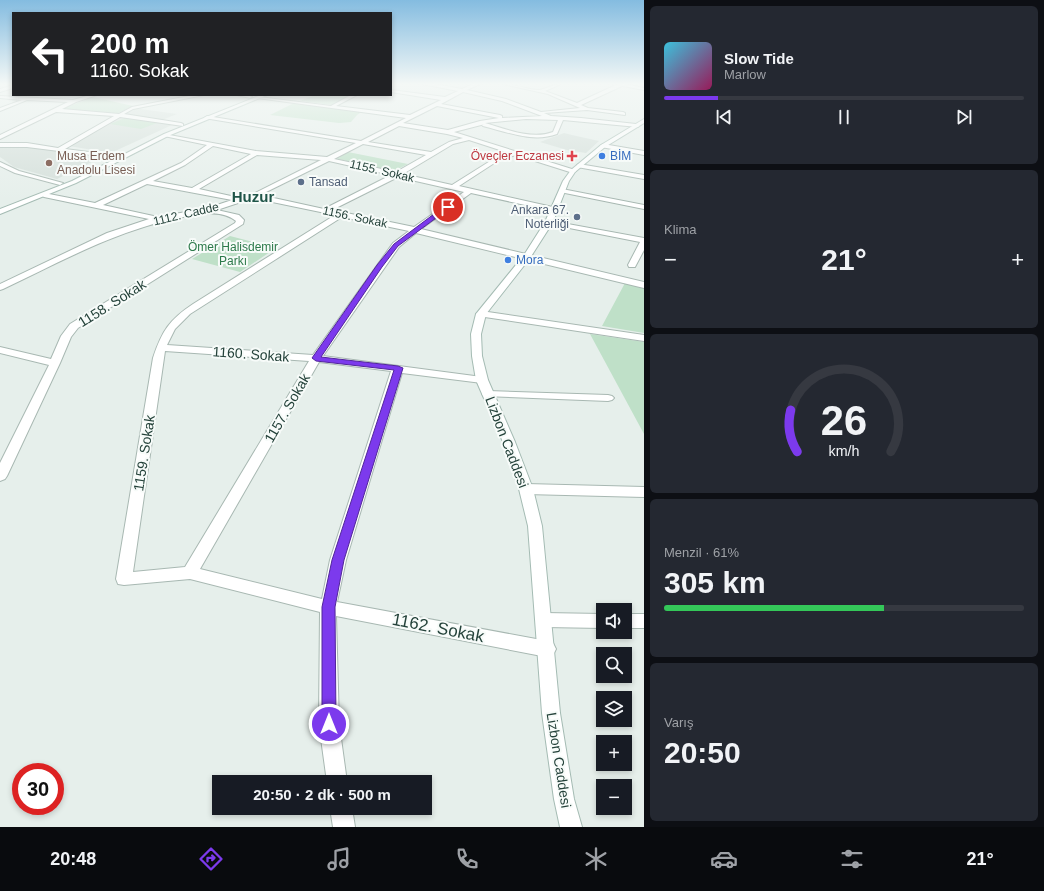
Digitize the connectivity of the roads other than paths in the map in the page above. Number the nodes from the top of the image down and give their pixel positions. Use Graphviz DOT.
graph roads {
  1 [pos="29,123"];
  2 [pos="105,123"];
  3 [pos="166,123"];
  4 [pos="187,123"];
  5 [pos="196,123"];
  6 [pos="237,123"];
  7 [pos="480,123"];
  8 [pos="483,123"];
  9 [pos="559,123"];
  10 [pos="607,123"];
  11 [pos="399,124"];
  12 [pos="181,125"];
  13 [pos="188,126"];
  14 [pos="637,127"];
  15 [pos="6,128"];
  16 [pos="18,128"];
  17 [pos="448,132"];
  18 [pos="166,135"];
  19 [pos="0,137"];
  20 [pos="470,139"];
  21 [pos="363,142"];
  22 [pos="212,144"];
  23 [pos="0,145"];
  24 [pos="603,146"];
  25 [pos="60,149"];
  26 [pos="256,153"];
  27 [pos="516,153"];
  28 [pos="644,153"];
  29 [pos="431,154"];
  30 [pos="113,157"];
  31 [pos="328,159"];
  32 [pos="0,164"];
  33 [pos="8,168"];
  34 [pos="576,168"];
  35 [pos="0,170"];
  36 [pos="396,175"];
  37 [pos="644,177"];
  38 [pos="147,182"];
  39 [pos="60,183"];
  40 [pos="453,187"];
  41 [pos="193,190"];
  42 [pos="470,191"];
  43 [pos="562,191"];
  44 [pos="44,195"];
  45 [pos="253,196"];
  46 [pos="242,200"];
  47 [pos="0,206"];
  48 [pos="95,206"];
  49 [pos="644,207"];
  50 [pos="209,210"];
  51 [pos="327,210"];
  52 [pos="554,210"];
  53 [pos="0,212"];
  54 [pos="342,214"];
  55 [pos="159,219"];
  56 [pos="549,222"];
  57 [pos="415,230"];
  58 [pos="644,241"];
  59 [pos="527,256"];
  60 [pos="632,265"];
  61 [pos="644,284"];
  62 [pos="0,287"];
  63 [pos="481,314"];
  64 [pos="644,338"];
  65 [pos="162,348"];
  66 [pos="0,350"];
  67 [pos="316,358"];
  68 [pos="55,363"];
  69 [pos="398,368"];
  70 [pos="482,380"];
  71 [pos="488,394"];
  72 [pos="608,398"];
  73 [pos="0,476"];
  74 [pos="526,489"];
  75 [pos="644,492"];
  76 [pos="190,573"];
  77 [pos="328,607"];
  78 [pos="544,620"];
  79 [pos="596,621"];
  80 [pos="632,621"];
  81 [pos="644,621"];
  82 [pos="547,649"];
  83 [pos="336,775"];
  84 [pos="342,815"];
  85 [pos="344,827"];
  86 [pos="571,827"];
  1 -- 16 [label="street"];
  2 -- 25 [label="street"];
  3 -- 12 [label="street"];
  4 -- 12 [label="street"];
  5 -- 13 [label="street"];
  6 -- 21 [label="street"];
  7 -- 8 [label="street"];
  7 -- 9 [label="street"];
  7 -- 17 [label="street"];
  10 -- 14 [label="street"];
  11 -- 17 [label="street"];
  11 -- 21 [label="street, 1112. Cadde"];
  12 -- 13 [label="street"];
  12 -- 30 [label="street"];
  13 -- 18 [label="street"];
  14 -- 24 [label="street, Lizbon Caddesi"];
  15 -- 16 [label="street"];
  16 -- 19 [label="street"];
  17 -- 20 [label="street"];
  18 -- 22 [label="street, 1155. Sokak"];
  18 -- 44 [label="street"];
  20 -- 27 [label="street"];
  20 -- 29 [label="street"];
  21 -- 29 [label="street"];
  21 -- 31 [label="street, 1112. Cadde"];
  22 -- 26 [label="street, 1155. Sokak"];
  22 -- 38 [label="street"];
  23 -- 25 [label="street"];
  24 -- 28 [label="street"];
  24 -- 34 [label="street, Lizbon Caddesi"];
  25 -- 30 [label="street"];
  26 -- 31 [label="street, 1155. Sokak"];
  26 -- 41 [label="street"];
  27 -- 34 [label="street"];
  27 -- 40 [label="street"];
  29 -- 36 [label="street"];
  30 -- 39 [label="street"];
  31 -- 36 [label="street, 1155. Sokak"];
  31 -- 45 [label="street, 1112. Cadde"];
  32 -- 33 [label="street"];
  33 -- 35 [label="street"];
  33 -- 39 [label="street"];
  34 -- 37 [label="street"];
  34 -- 43 [label="street, Lizbon Caddesi"];
  36 -- 40 [label="street, 1155. Sokak"];
  36 -- 51 [label="street"];
  38 -- 41 [label="street"];
  38 -- 48 [label="street"];
  39 -- 47 [label="street"];
  40 -- 42 [label="street, 1155. Sokak"];
  41 -- 46 [label="street"];
  42 -- 52 [label="street, 1155. Sokak"];
  42 -- 57 [label="street, 1157. Sokak"];
  43 -- 49 [label="street"];
  43 -- 52 [label="street, Lizbon Caddesi"];
  44 -- 48 [label="street"];
  44 -- 53 [label="street"];
  45 -- 46 [label="street, 1112. Cadde"];
  45 -- 51 [label="street, 1156. Sokak"];
  46 -- 50 [label="street, 1112. Cadde"];
  48 -- 55 [label="street"];
  50 -- 55 [label="street, 1112. Cadde"];
  50 -- 68 [label="street, 1158. Sokak"];
  51 -- 54 [label="street, 1156. Sokak"];
  52 -- 56 [label="street, Lizbon Caddesi"];
  54 -- 57 [label="street, 1156. Sokak"];
  54 -- 65 [label="street, 1159. Sokak"];
  55 -- 62 [label="street, 1112. Cadde"];
  56 -- 58 [label="street"];
  56 -- 59 [label="street, Lizbon Caddesi"];
  57 -- 59 [label="street, 1156. Sokak"];
  57 -- 67 [label="street, 1157. Sokak"];
  58 -- 60 [label="street"];
  59 -- 61 [label="street, 1156. Sokak"];
  59 -- 63 [label="street, Lizbon Caddesi"];
  63 -- 64 [label="street"];
  63 -- 70 [label="street, Lizbon Caddesi"];
  65 -- 67 [label="street, 1160. Sokak"];
  65 -- 76 [label="street, 1159. Sokak"];
  66 -- 68 [label="street"];
  67 -- 69 [label="street, 1160. Sokak"];
  67 -- 76 [label="street, 1157. Sokak"];
  68 -- 73 [label="street, 1158. Sokak"];
  69 -- 70 [label="street, 1160. Sokak"];
  69 -- 77 [label="street"];
  70 -- 71 [label="street, Lizbon Caddesi"];
  71 -- 72 [label="street"];
  71 -- 74 [label="street, Lizbon Caddesi"];
  74 -- 75 [label="street"];
  74 -- 78 [label="street, Lizbon Caddesi"];
  76 -- 77 [label="street, 1159. Sokak"];
  77 -- 82 [label="street, 1162. Sokak"];
  77 -- 83 [label="street"];
  78 -- 79 [label="street"];
  78 -- 82 [label="street, Lizbon Caddesi"];
  80 -- 81 [label="street"];
  82 -- 86 [label="street, Lizbon Caddesi"];
  84 -- 85 [label="street"];
}
